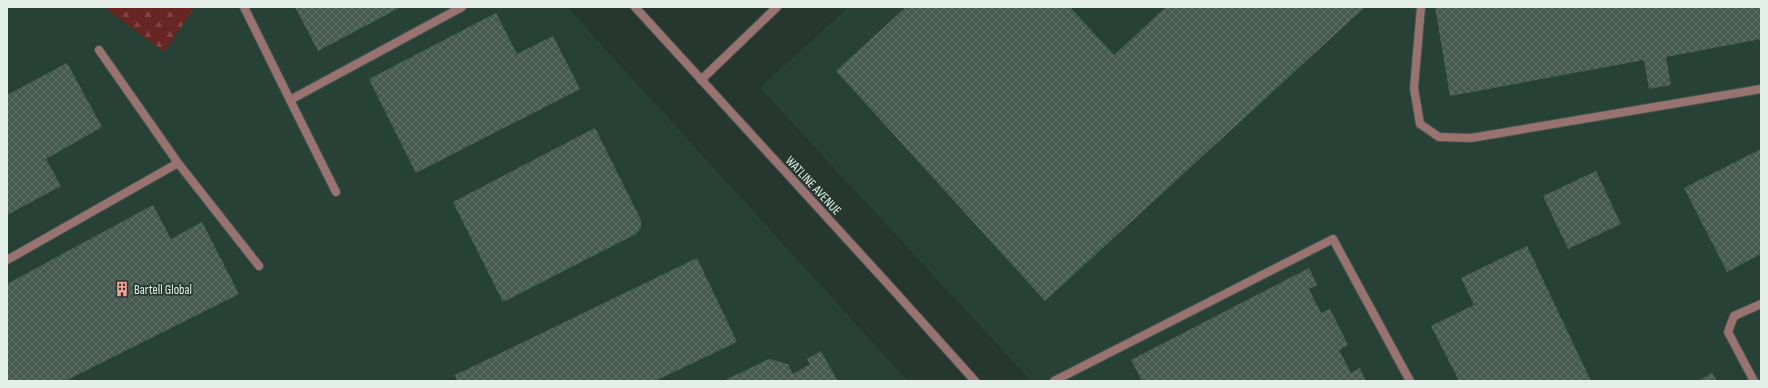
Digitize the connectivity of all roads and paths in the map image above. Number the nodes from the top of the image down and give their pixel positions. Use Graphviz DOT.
graph roads {
  1 [pos="244,7"];
  2 [pos="462,7"];
  3 [pos="634,7"];
  4 [pos="777,7"];
  5 [pos="1421,7"];
  6 [pos="99,50"];
  7 [pos="701,80"];
  8 [pos="1761,89"];
  9 [pos="290,100"];
  10 [pos="178,163"];
  11 [pos="336,192"];
  12 [pos="7,260"];
  13 [pos="259,266"];
  14 [pos="1761,304"];
  15 [pos="975,381"];
  16 [pos="1054,381"];
  17 [pos="1410,381"];
  18 [pos="1754,381"];
  1 -- 9 [label="street"];
  2 -- 9 [label="street"];
  3 -- 7 [label="street, WATLINE AVENUE"];
  4 -- 7 [label="street"];
  5 -- 8 [label="street"];
  6 -- 10 [label="street"];
  7 -- 15 [label="street, WATLINE AVENUE"];
  9 -- 11 [label="street"];
  10 -- 12 [label="street"];
  10 -- 13 [label="street"];
  14 -- 18 [label="street"];
  16 -- 17 [label="street"];
}
